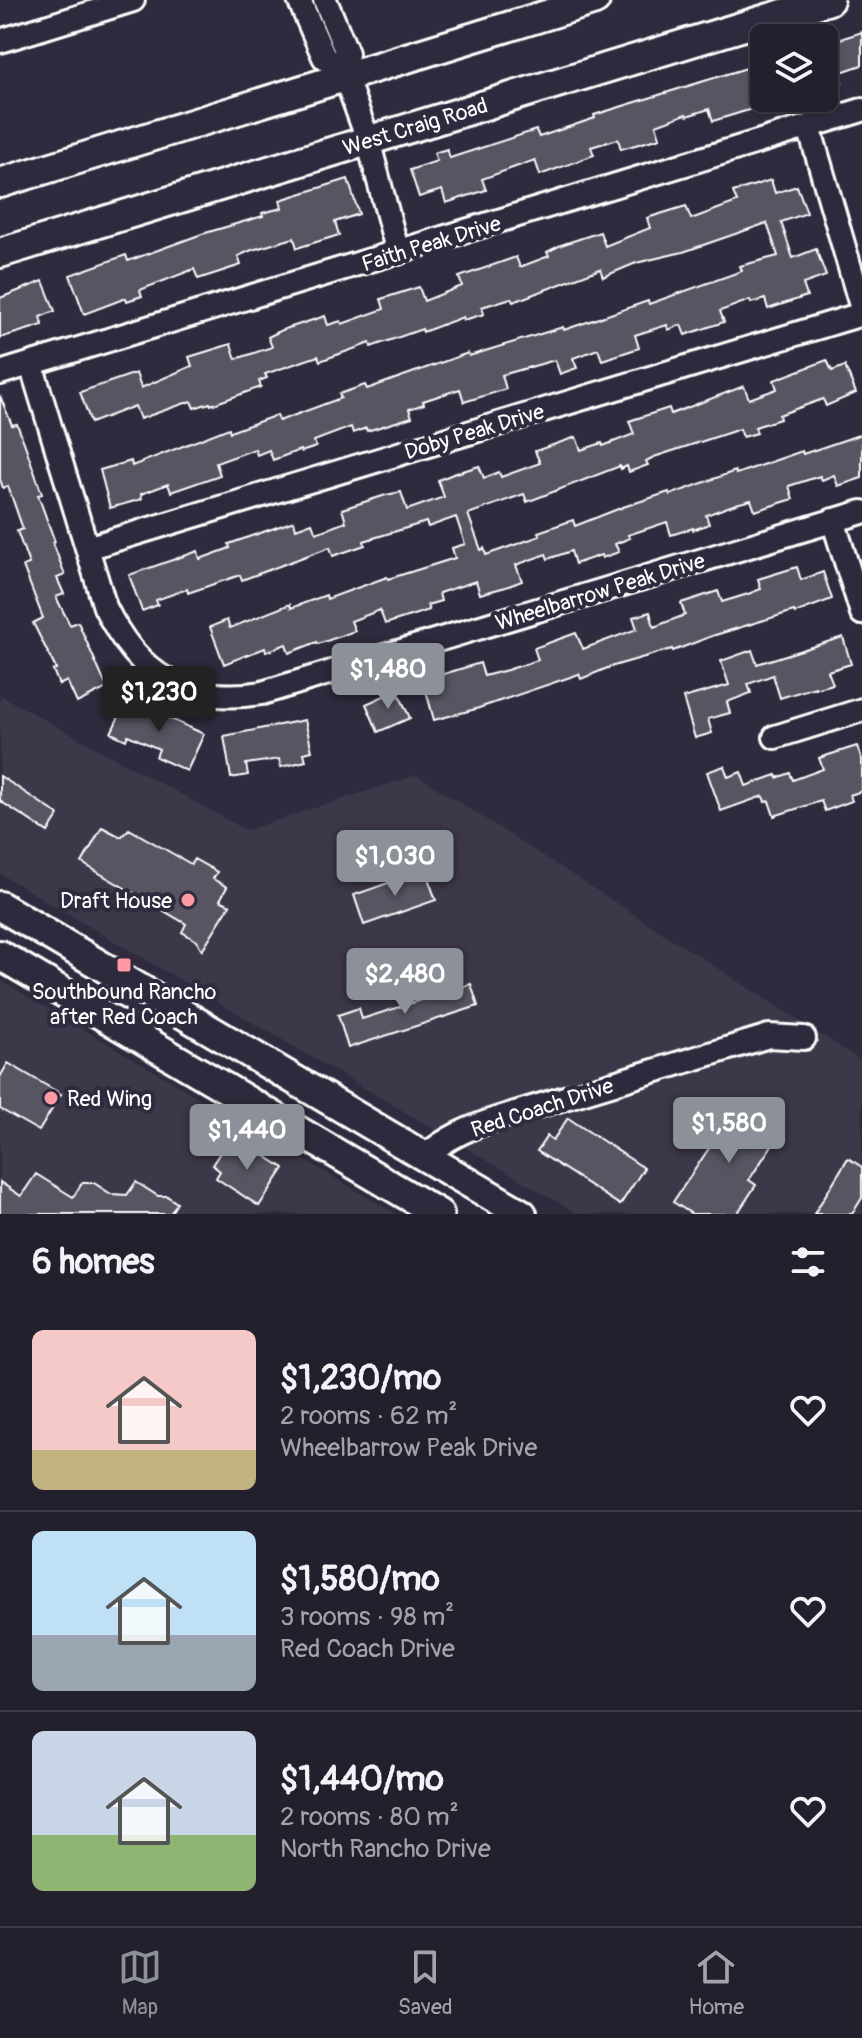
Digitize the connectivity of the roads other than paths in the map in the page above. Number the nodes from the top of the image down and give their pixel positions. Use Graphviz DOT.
graph roads {
  1 [pos="133,0"];
  2 [pos="299,0"];
  3 [pos="325,0"];
  4 [pos="595,0"];
  5 [pos="829,0"];
  6 [pos="0,41"];
  7 [pos="345,76"];
  8 [pos="862,110"];
  9 [pos="809,127"];
  10 [pos="368,140"];
  11 [pos="0,183"];
  12 [pos="0,253"];
  13 [pos="398,253"];
  14 [pos="862,311"];
  15 [pos="31,364"];
  16 [pos="0,373"];
  17 [pos="862,512"];
  18 [pos="833,520"];
  19 [pos="87,548"];
  20 [pos="862,613"];
  21 [pos="862,710"];
  22 [pos="775,737"];
  23 [pos="0,906"];
  24 [pos="0,955"];
  25 [pos="804,1038"];
  26 [pos="424,1157"];
  27 [pos="439,1214"];
  28 [pos="522,1214"];
  1 -- 6 [label="street"];
  2 -- 7 [label="street"];
  3 -- 7 [label="street"];
  4 -- 7 [label="main road"];
  5 -- 10 [label="main road, West Craig Road"];
  7 -- 10 [label="street"];
  7 -- 11 [label="main road"];
  8 -- 9 [label="street, Faith Peak Drive"];
  9 -- 13 [label="street, Faith Peak Drive"];
  9 -- 14 [label="street"];
  10 -- 12 [label="main road, West Craig Road"];
  10 -- 13 [label="street"];
  13 -- 15 [label="street, Faith Peak Drive"];
  14 -- 19 [label="street, Doby Peak Drive"];
  15 -- 16 [label="street, Faith Peak Drive"];
  15 -- 19 [label="street"];
  17 -- 18 [label="street, Wheelbarrow Peak Drive"];
  18 -- 19 [label="street, Wheelbarrow Peak Drive"];
  18 -- 20 [label="street"];
  21 -- 22 [label="street"];
  23 -- 26 [label="main road"];
  24 -- 27 [label="main road"];
  25 -- 26 [label="street, Red Coach Drive"];
  26 -- 28 [label="main road"];
}
